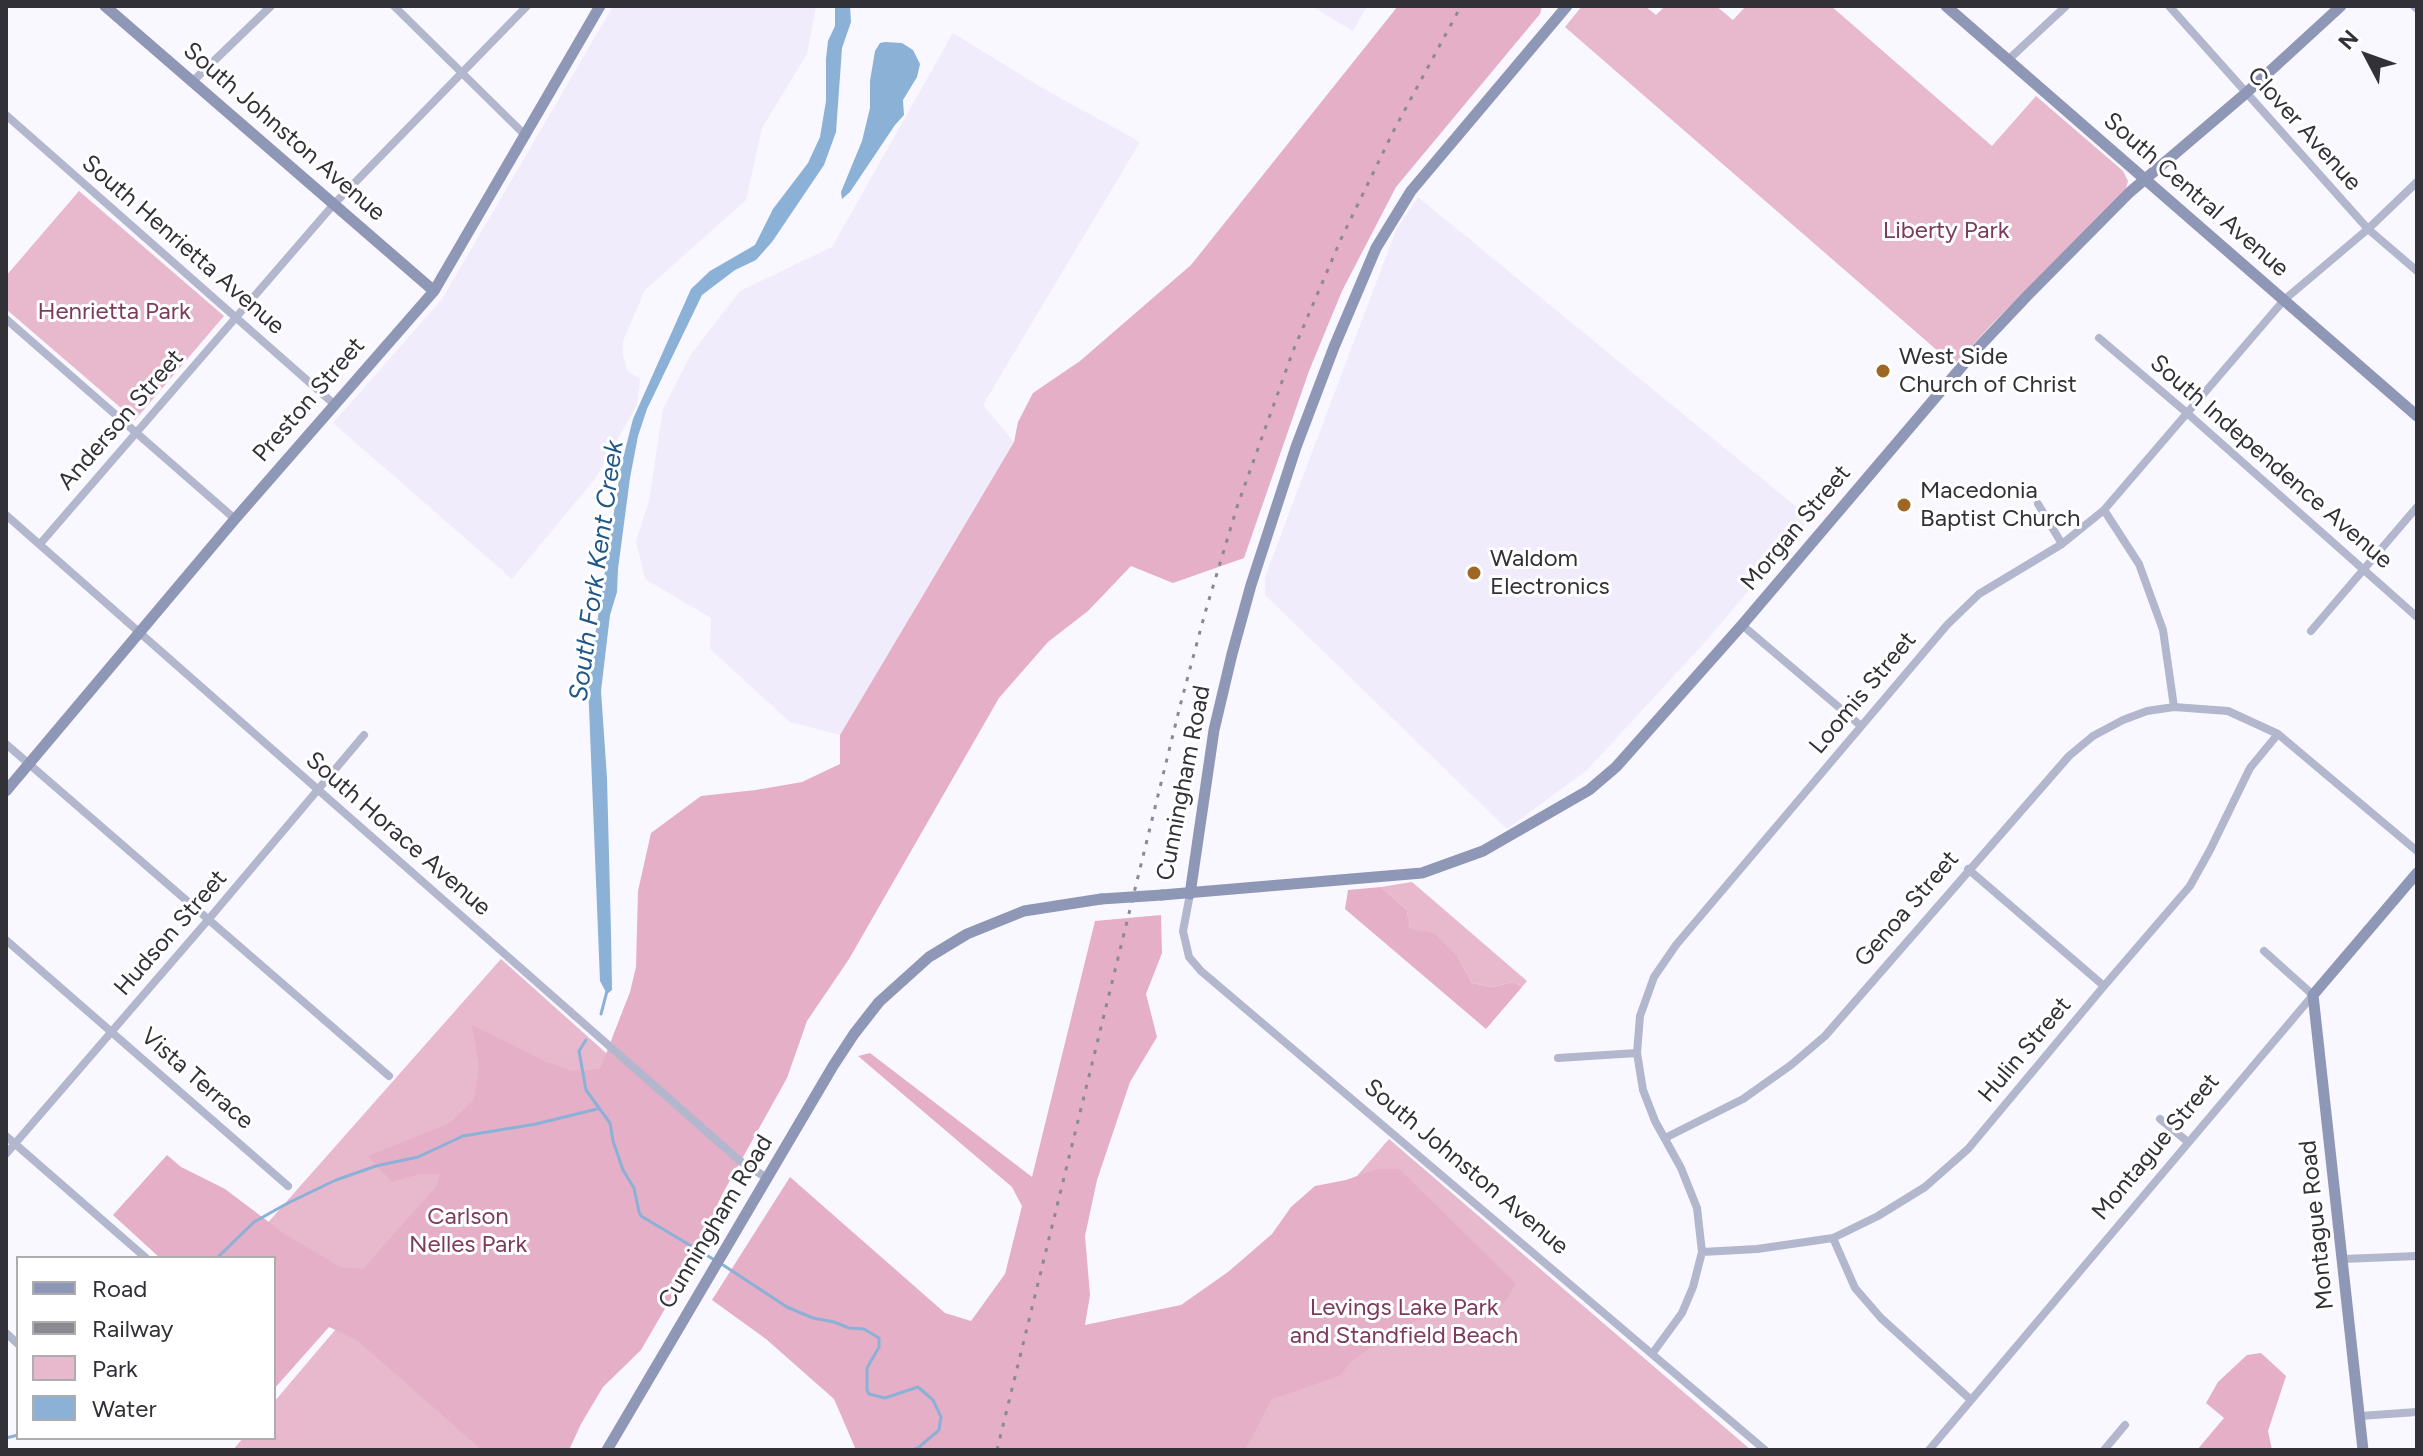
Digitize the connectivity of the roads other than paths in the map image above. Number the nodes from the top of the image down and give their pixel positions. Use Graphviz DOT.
graph roads {
  1 [pos="105,6"];
  2 [pos="271,6"];
  3 [pos="394,6"];
  4 [pos="527,6"];
  5 [pos="600,6"];
  6 [pos="1567,6"];
  7 [pos="1946,6"];
  8 [pos="2066,6"];
  9 [pos="2169,6"];
  10 [pos="2341,6"];
  11 [pos="2008,60"];
  12 [pos="462,73"];
  13 [pos="192,82"];
  14 [pos="2245,94"];
  15 [pos="6,115"];
  16 [pos="526,136"];
  17 [pos="2145,181"];
  18 [pos="2417,182"];
  19 [pos="334,204"];
  20 [pos="2368,229"];
  21 [pos="2417,271"];
  22 [pos="434,291"];
  23 [pos="2284,300"];
  24 [pos="234,317"];
  25 [pos="6,319"];
  26 [pos="2099,338"];
  27 [pos="334,404"];
  28 [pos="2187,413"];
  29 [pos="2417,416"];
  30 [pos="137,433"];
  31 [pos="2038,504"];
  32 [pos="2417,507"];
  33 [pos="2104,510"];
  34 [pos="6,515"];
  35 [pos="235,519"];
  36 [pos="40,544"];
  37 [pos="2062,544"];
  38 [pos="2363,570"];
  39 [pos="2417,617"];
  40 [pos="1742,625"];
  41 [pos="2311,631"];
  42 [pos="141,633"];
  43 [pos="2174,707"];
  44 [pos="1861,726"];
  45 [pos="2278,734"];
  46 [pos="364,735"];
  47 [pos="6,744"];
  48 [pos="29,764"];
  49 [pos="6,791"];
  50 [pos="319,791"];
  51 [pos="2417,851"];
  52 [pos="1968,869"];
  53 [pos="2417,873"];
  54 [pos="1190,894"];
  55 [pos="208,920"];
  56 [pos="6,940"];
  57 [pos="2264,951"];
  58 [pos="2104,986"];
  59 [pos="2313,995"];
  60 [pos="112,1032"];
  61 [pos="1637,1053"];
  62 [pos="1558,1058"];
  63 [pos="389,1076"];
  64 [pos="2160,1119"];
  65 [pos="6,1136"];
  66 [pos="1665,1138"];
  67 [pos="2188,1142"];
  68 [pos="15,1143"];
  69 [pos="6,1154"];
  70 [pos="767,1178"];
  71 [pos="288,1186"];
  72 [pos="1833,1238"];
  73 [pos="1702,1252"];
  74 [pos="144,1256"];
  75 [pos="2417,1256"];
  76 [pos="2343,1259"];
  77 [pos="1652,1354"];
  78 [pos="1971,1400"];
  79 [pos="2417,1412"];
  80 [pos="2360,1416"];
  81 [pos="2125,1425"];
  82 [pos="607,1450"];
  83 [pos="1765,1450"];
  84 [pos="1929,1450"];
  85 [pos="2104,1450"];
  86 [pos="2363,1450"];
  1 -- 13 [label="street, South Johnston Avenue"];
  2 -- 13 [label="street"];
  3 -- 12 [label="street"];
  4 -- 12 [label="street, Anderson Street"];
  5 -- 16 [label="street, Preston Street"];
  6 -- 54 [label="street, Cunningham Road"];
  7 -- 11 [label="street, South Central Avenue"];
  8 -- 11 [label="street"];
  9 -- 14 [label="street, Clover Avenue"];
  10 -- 14 [label="street, Morgan Street"];
  11 -- 17 [label="street, South Central Avenue"];
  12 -- 16 [label="street"];
  12 -- 19 [label="street, Anderson Street"];
  13 -- 19 [label="street, South Johnston Avenue"];
  14 -- 17 [label="street, Morgan Street"];
  14 -- 20 [label="street, Clover Avenue"];
  15 -- 24 [label="street, South Henrietta Avenue"];
  16 -- 22 [label="street, Preston Street"];
  17 -- 23 [label="street, South Central Avenue"];
  17 -- 40 [label="street, Morgan Street"];
  18 -- 20 [label="street, Loomis Street"];
  19 -- 22 [label="street, South Johnston Avenue"];
  19 -- 24 [label="street, Anderson Street"];
  20 -- 21 [label="street, Clover Avenue"];
  20 -- 23 [label="street, Loomis Street"];
  22 -- 27 [label="street, Preston Street"];
  23 -- 28 [label="street, Loomis Street"];
  23 -- 29 [label="street, South Central Avenue"];
  24 -- 27 [label="street, South Henrietta Avenue"];
  24 -- 30 [label="street, Anderson Street"];
  25 -- 30 [label="street"];
  26 -- 28 [label="street, South Independence Avenue"];
  27 -- 35 [label="street, Preston Street"];
  28 -- 33 [label="street, Loomis Street"];
  28 -- 38 [label="street, South Independence Avenue"];
  30 -- 35 [label="street"];
  30 -- 36 [label="street, Anderson Street"];
  31 -- 37 [label="street"];
  32 -- 38 [label="street"];
  33 -- 37 [label="street, Loomis Street"];
  33 -- 43 [label="street"];
  34 -- 36 [label="street, South Horace Avenue"];
  35 -- 42 [label="street, Preston Street"];
  36 -- 42 [label="street, South Horace Avenue"];
  37 -- 44 [label="street, Loomis Street"];
  38 -- 39 [label="street, South Independence Avenue"];
  38 -- 41 [label="street"];
  40 -- 44 [label="street"];
  40 -- 54 [label="street, Morgan Street"];
  42 -- 48 [label="street, Preston Street"];
  42 -- 50 [label="street, South Horace Avenue"];
  43 -- 45 [label="street, Genoa Street"];
  43 -- 52 [label="street, Genoa Street"];
  44 -- 61 [label="street, Loomis Street"];
  45 -- 51 [label="street, Genoa Street"];
  45 -- 58 [label="street, Hulin Street"];
  46 -- 50 [label="street, Hudson Street"];
  47 -- 48 [label="street"];
  48 -- 49 [label="street, Preston Street"];
  48 -- 55 [label="street"];
  50 -- 55 [label="street, Hudson Street"];
  50 -- 70 [label="street, South Horace Avenue"];
  52 -- 58 [label="street"];
  52 -- 66 [label="street, Genoa Street"];
  53 -- 59 [label="street, Montague Street"];
  54 -- 70 [label="street, Cunningham Road, bridge"];
  54 -- 77 [label="street, South Johnston Avenue"];
  55 -- 60 [label="street, Hudson Street"];
  55 -- 63 [label="street"];
  56 -- 60 [label="street, Vista Terrace"];
  57 -- 59 [label="street"];
  58 -- 72 [label="street, Hulin Street"];
  59 -- 67 [label="street, Montague Street"];
  59 -- 76 [label="street, Montague Road"];
  60 -- 68 [label="street, Hudson Street"];
  60 -- 71 [label="street, Vista Terrace"];
  61 -- 62 [label="street"];
  61 -- 66 [label="street, Loomis Street"];
  64 -- 67 [label="street"];
  65 -- 68 [label="street"];
  66 -- 73 [label="street, Loomis Street"];
  67 -- 78 [label="street, Montague Street"];
  68 -- 69 [label="street, Hudson Street"];
  68 -- 74 [label="street"];
  70 -- 82 [label="street, Cunningham Road"];
  72 -- 73 [label="street, Hulin Street"];
  72 -- 78 [label="street"];
  73 -- 77 [label="street, Loomis Street"];
  75 -- 76 [label="street"];
  76 -- 80 [label="street, Montague Road"];
  77 -- 83 [label="street, South Johnston Avenue"];
  78 -- 84 [label="street, Montague Street"];
  79 -- 80 [label="street"];
  80 -- 86 [label="street, Montague Road"];
  81 -- 85 [label="street"];
}
